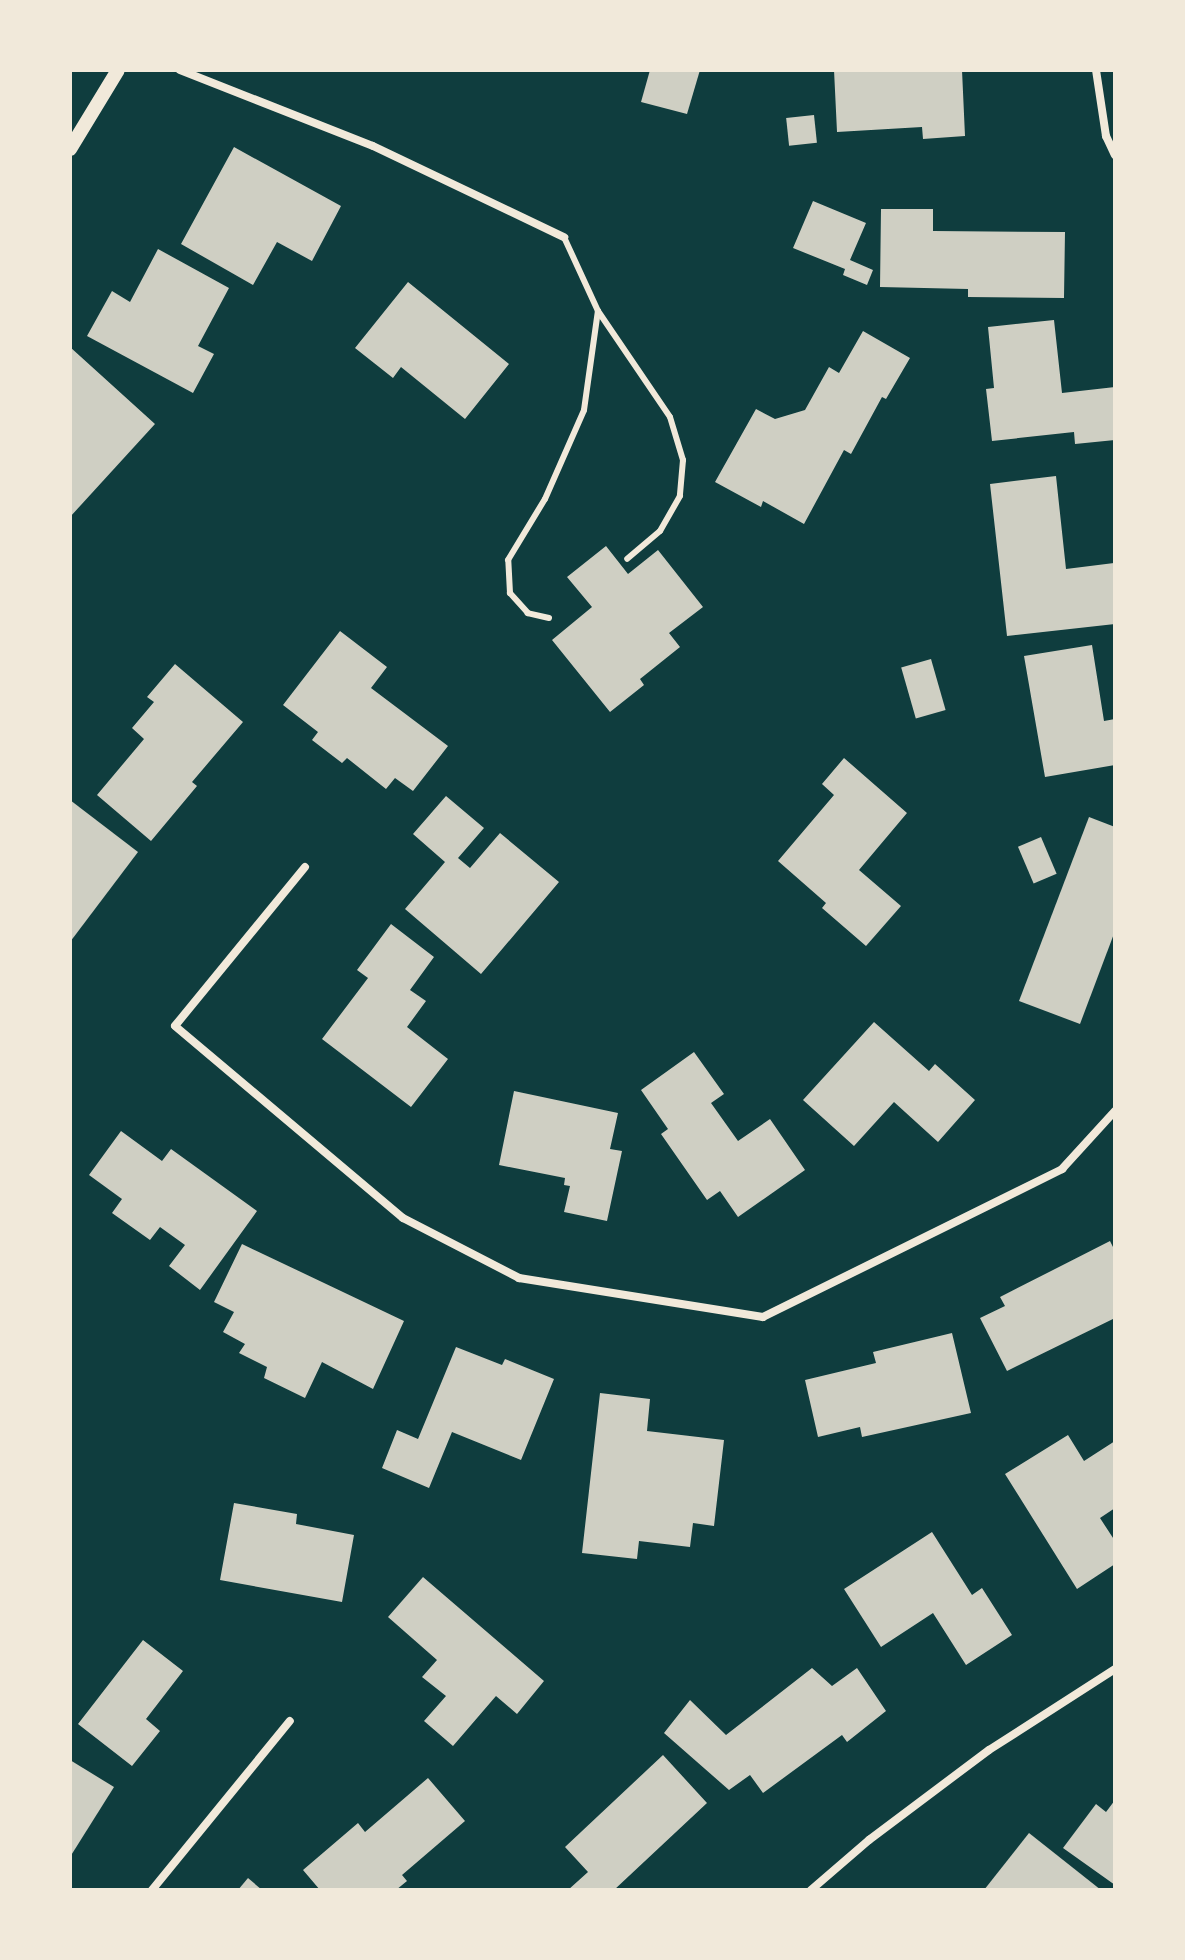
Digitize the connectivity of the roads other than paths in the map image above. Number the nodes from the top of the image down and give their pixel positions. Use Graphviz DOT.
graph roads {
  1 [pos="118,70"];
  2 [pos="180,70"];
  3 [pos="1096,70"];
  4 [pos="70,149"];
  5 [pos="1115,155"];
  6 [pos="564,237"];
  7 [pos="598,311"];
  8 [pos="627,559"];
  9 [pos="549,618"];
  10 [pos="305,867"];
  11 [pos="1115,1111"];
  12 [pos="1115,1669"];
  13 [pos="290,1721"];
  14 [pos="152,1890"];
  15 [pos="811,1890"];
  1 -- 4 [label="street"];
  2 -- 6 [label="street"];
  3 -- 5 [label="street"];
  6 -- 7 [label="lane"];
  7 -- 8 [label="lane"];
  7 -- 9 [label="lane"];
  10 -- 11 [label="street"];
  12 -- 15 [label="street"];
  13 -- 14 [label="street"];
}
